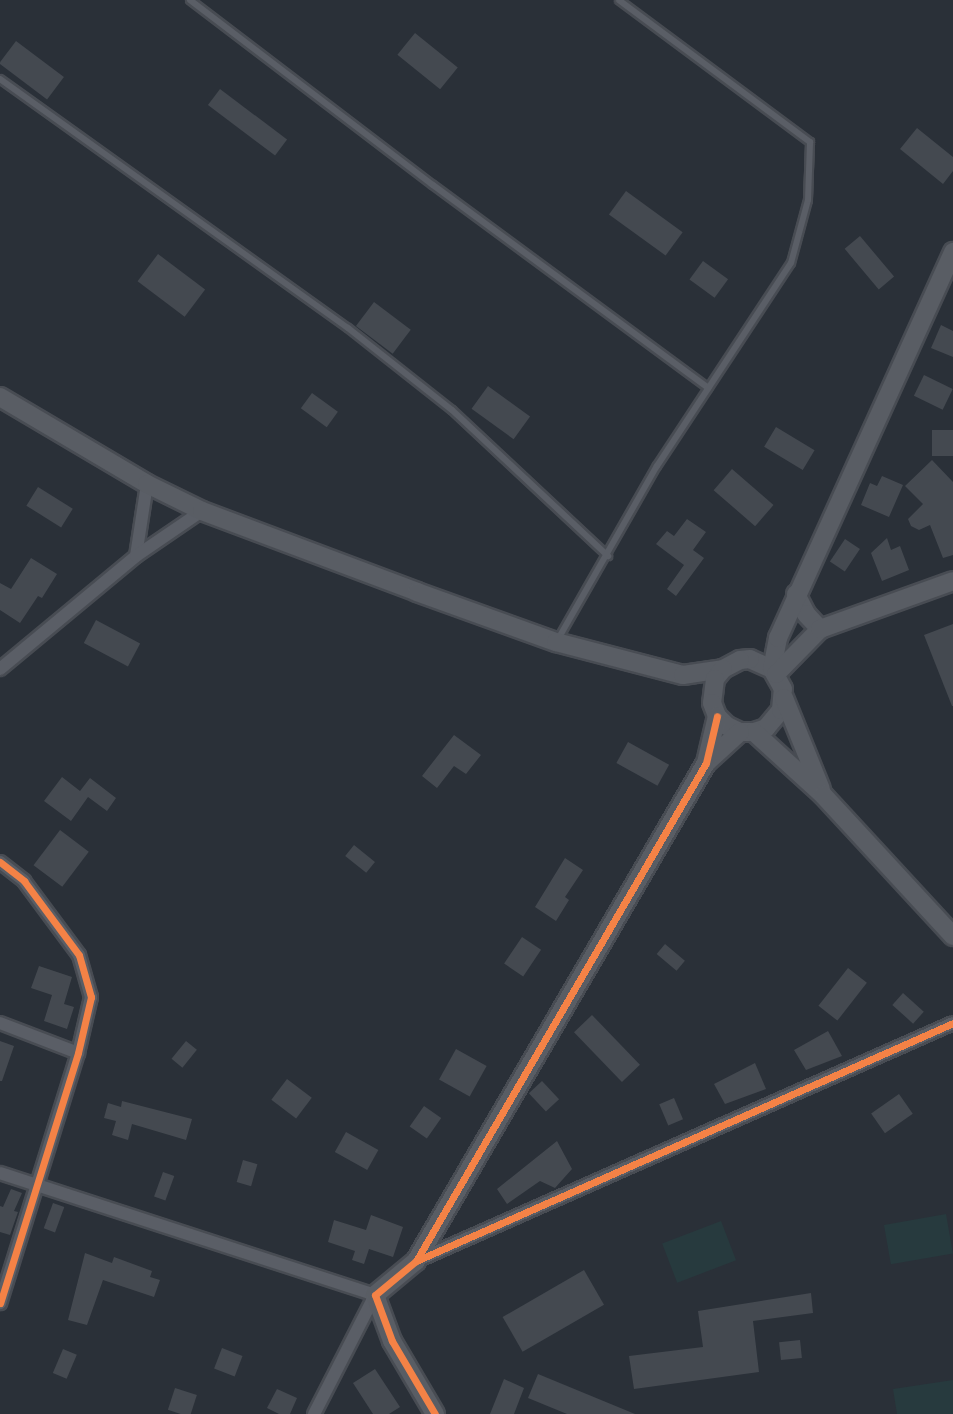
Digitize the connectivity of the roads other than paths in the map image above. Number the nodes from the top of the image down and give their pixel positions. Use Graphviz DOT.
graph roads {
  1 [pos="190,0"];
  2 [pos="618,0"];
  3 [pos="0,79"];
  4 [pos="953,253"];
  5 [pos="708,388"];
  6 [pos="0,397"];
  7 [pos="147,484"];
  8 [pos="202,511"];
  9 [pos="136,556"];
  10 [pos="608,556"];
  11 [pos="953,581"];
  12 [pos="796,594"];
  13 [pos="820,629"];
  14 [pos="778,638"];
  15 [pos="556,642"];
  16 [pos="750,659"];
  17 [pos="0,669"];
  18 [pos="723,669"];
  19 [pos="774,671"];
  20 [pos="683,675"];
  21 [pos="784,698"];
  22 [pos="714,710"];
  23 [pos="747,732"];
  24 [pos="706,763"];
  25 [pos="823,795"];
  26 [pos="0,862"];
  27 [pos="953,936"];
  28 [pos="0,1023"];
  29 [pos="953,1023"];
  30 [pos="78,1053"];
  31 [pos="0,1173"];
  32 [pos="38,1184"];
  33 [pos="416,1261"];
  34 [pos="375,1295"];
  35 [pos="0,1303"];
  36 [pos="314,1414"];
  37 [pos="435,1414"];
  1 -- 5 [label="lane"];
  2 -- 5 [label="lane"];
  3 -- 10 [label="lane"];
  4 -- 12 [label="street"];
  5 -- 10 [label="lane"];
  6 -- 7 [label="street"];
  7 -- 8 [label="street"];
  7 -- 9 [label="street"];
  8 -- 9 [label="street"];
  8 -- 15 [label="street"];
  9 -- 17 [label="street"];
  10 -- 15 [label="lane"];
  11 -- 13 [label="street"];
  12 -- 13 [label="street"];
  12 -- 14 [label="street"];
  13 -- 19 [label="street"];
  14 -- 16 [label="street"];
  14 -- 19 [label="street"];
  15 -- 20 [label="street"];
  16 -- 18 [label="street"];
  16 -- 19 [label="street"];
  18 -- 20 [label="street"];
  18 -- 22 [label="street"];
  19 -- 21 [label="street"];
  20 -- 22 [label="street"];
  21 -- 23 [label="street"];
  21 -- 25 [label="street"];
  22 -- 23 [label="street"];
  22 -- 24 [label="street"];
  23 -- 24 [label="street"];
  23 -- 25 [label="street"];
  24 -- 33 [label="street"];
  25 -- 27 [label="street"];
  26 -- 30 [label="street"];
  28 -- 30 [label="street"];
  29 -- 33 [label="street"];
  30 -- 32 [label="street"];
  31 -- 32 [label="street"];
  32 -- 34 [label="street"];
  32 -- 35 [label="street"];
  33 -- 34 [label="street"];
  34 -- 36 [label="street"];
  34 -- 37 [label="street"];
}
